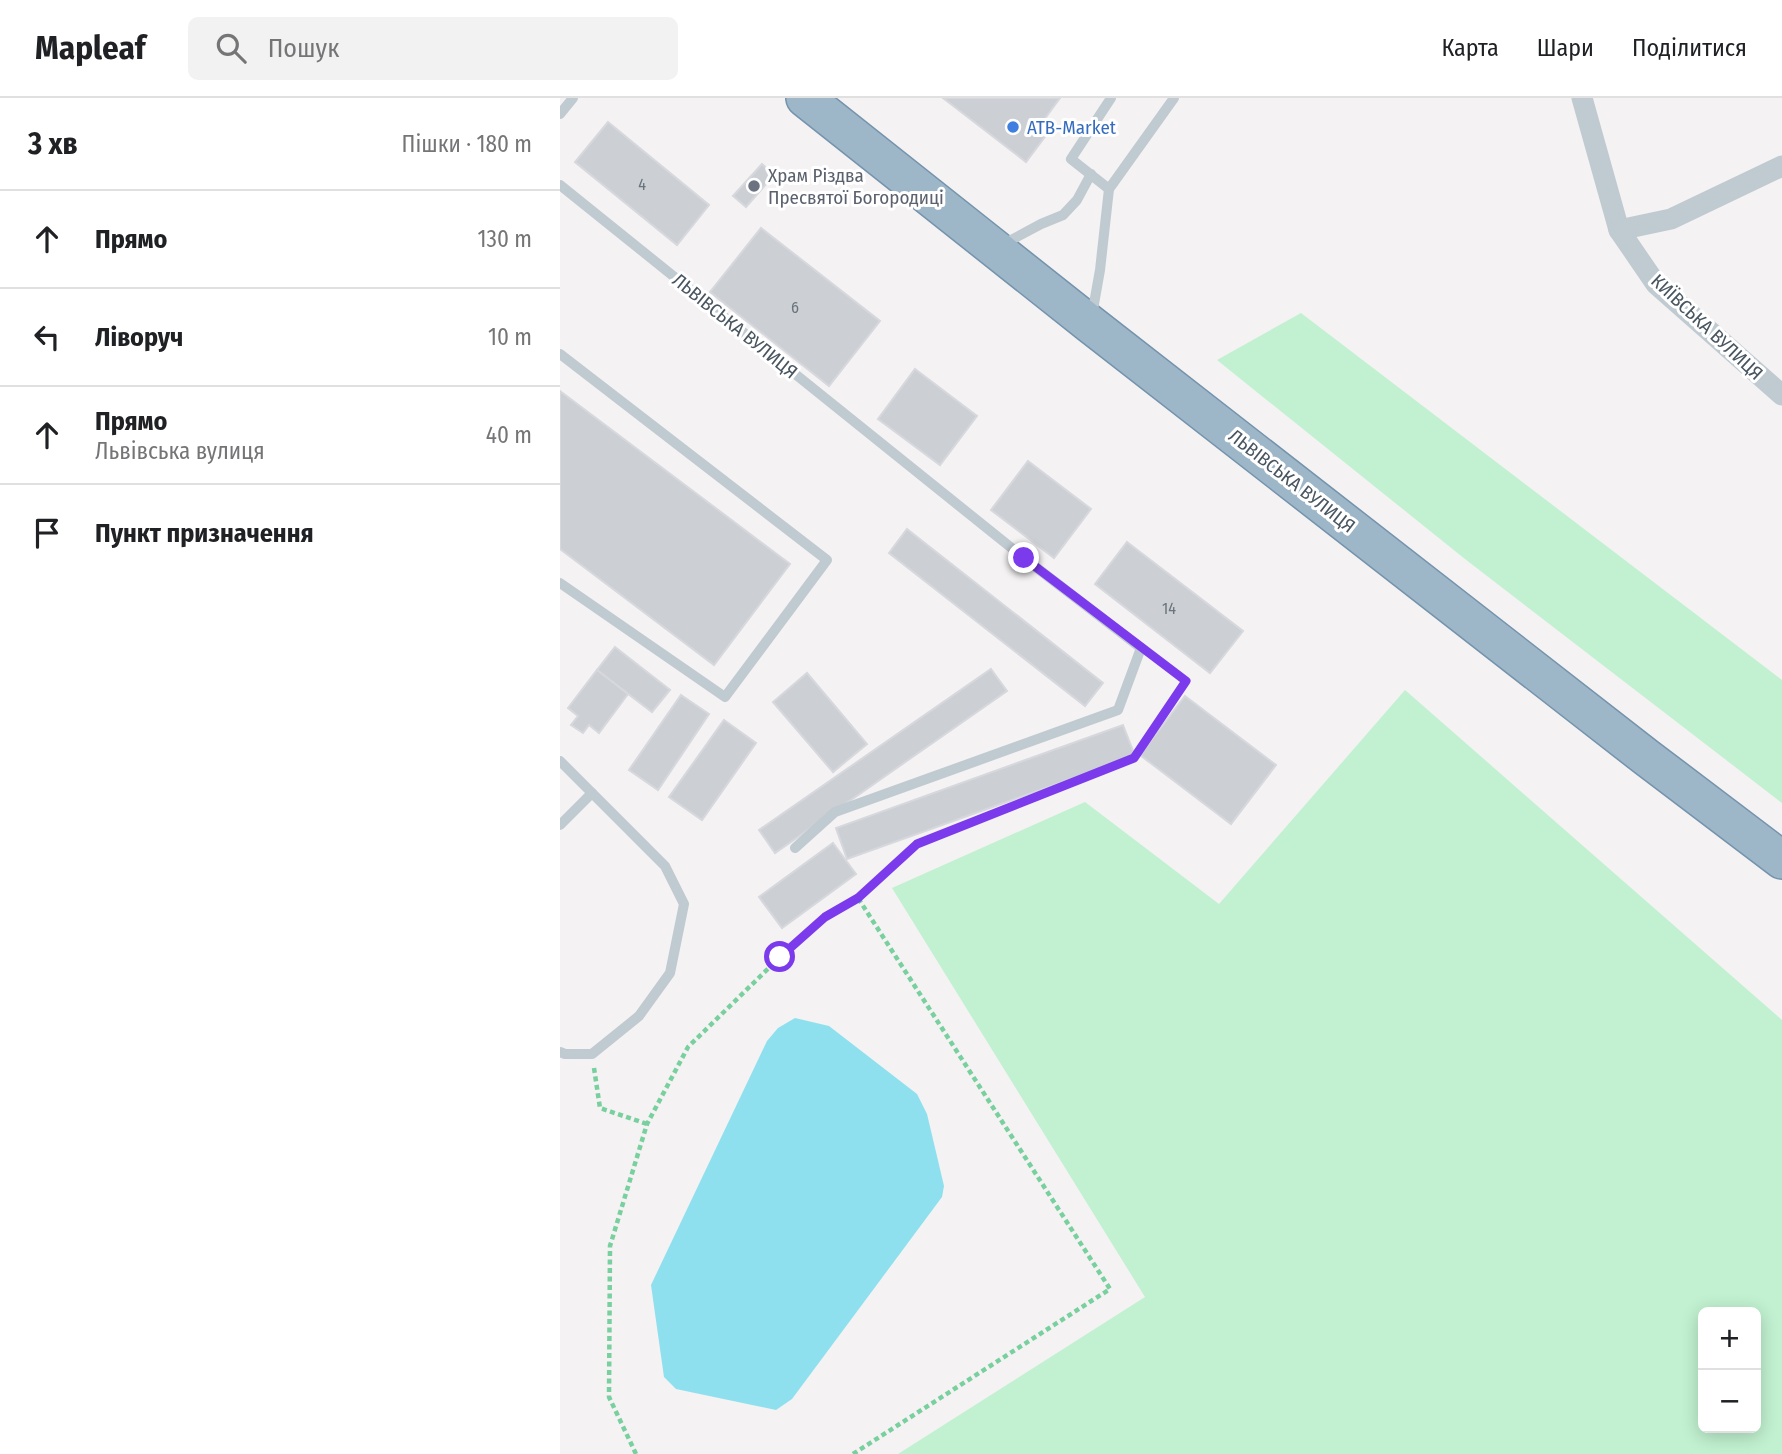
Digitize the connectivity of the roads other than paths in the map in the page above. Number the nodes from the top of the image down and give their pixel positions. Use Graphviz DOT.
graph roads {
  1 [pos="573,98"];
  2 [pos="805,98"];
  3 [pos="1111,98"];
  4 [pos="1174,98"];
  5 [pos="1582,98"];
  6 [pos="560,114"];
  7 [pos="1782,166"];
  8 [pos="1091,174"];
  9 [pos="560,185"];
  10 [pos="1109,189"];
  11 [pos="1619,230"];
  12 [pos="995,249"];
  13 [pos="1090,324"];
  14 [pos="560,355"];
  15 [pos="1782,395"];
  16 [pos="560,583"];
  17 [pos="560,761"];
  18 [pos="592,793"];
  19 [pos="560,825"];
  20 [pos="795,848"];
  21 [pos="1782,860"];
  22 [pos="560,1052"];
  1 -- 6 [label="lane"];
  2 -- 12 [label="highway, ЛЬВІВСЬКА ВУЛИЦЯ"];
  3 -- 8 [label="lane"];
  4 -- 10 [label="lane"];
  5 -- 11 [label="street, КИЇВСЬКА ВУЛИЦЯ"];
  7 -- 11 [label="street"];
  8 -- 10 [label="lane"];
  8 -- 12 [label="lane"];
  9 -- 20 [label="lane, ЛЬВІВСЬКА ВУЛИЦЯ"];
  10 -- 13 [label="lane"];
  11 -- 15 [label="street, КИЇВСЬКА ВУЛИЦЯ"];
  12 -- 13 [label="highway, ЛЬВІВСЬКА ВУЛИЦЯ"];
  13 -- 21 [label="highway, ЛЬВІВСЬКА ВУЛИЦЯ"];
  14 -- 16 [label="lane"];
  17 -- 18 [label="lane"];
  18 -- 19 [label="lane"];
  18 -- 22 [label="lane"];
}
